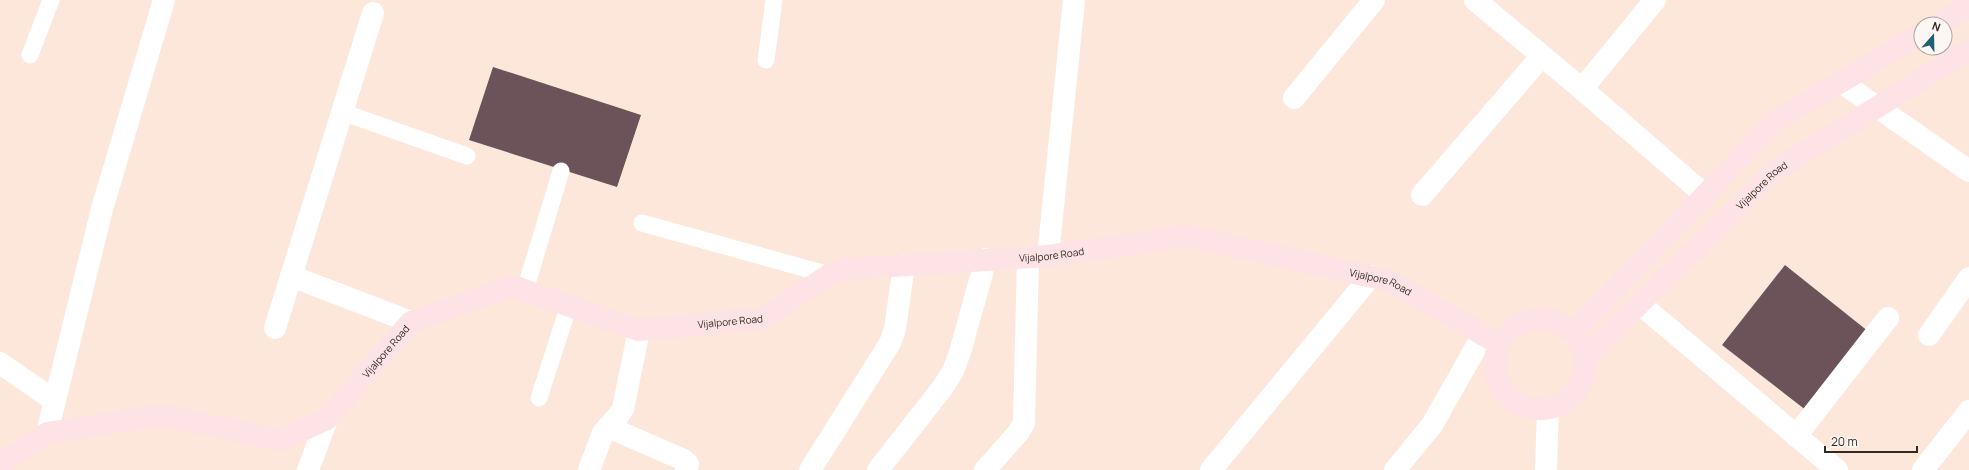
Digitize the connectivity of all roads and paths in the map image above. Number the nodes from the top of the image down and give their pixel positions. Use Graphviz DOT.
graph roads {
  1 [pos="51,0"];
  2 [pos="164,0"];
  3 [pos="774,0"];
  4 [pos="1074,0"];
  5 [pos="1374,0"];
  6 [pos="1475,0"];
  7 [pos="1655,0"];
  8 [pos="1969,6"];
  9 [pos="373,13"];
  10 [pos="1952,16"];
  11 [pos="1913,39"];
  12 [pos="1969,50"];
  13 [pos="30,55"];
  14 [pos="1541,57"];
  15 [pos="766,60"];
  16 [pos="1841,82"];
  17 [pos="1582,89"];
  18 [pos="1294,98"];
  19 [pos="1878,107"];
  20 [pos="342,112"];
  21 [pos="467,156"];
  22 [pos="562,171"];
  23 [pos="1969,171"];
  24 [pos="1422,195"];
  25 [pos="1705,195"];
  26 [pos="642,223"];
  27 [pos="1038,256"];
  28 [pos="986,259"];
  29 [pos="904,265"];
  30 [pos="829,275"];
  31 [pos="291,276"];
  32 [pos="1371,276"];
  33 [pos="1969,278"];
  34 [pos="525,290"];
  35 [pos="1640,304"];
  36 [pos="569,306"];
  37 [pos="1888,318"];
  38 [pos="411,322"];
  39 [pos="275,328"];
  40 [pos="639,330"];
  41 [pos="1573,333"];
  42 [pos="1930,336"];
  43 [pos="1491,339"];
  44 [pos="1584,358"];
  45 [pos="0,363"];
  46 [pos="539,398"];
  47 [pos="54,401"];
  48 [pos="1548,408"];
  49 [pos="1969,411"];
  50 [pos="327,419"];
  51 [pos="608,427"];
  52 [pos="47,433"];
  53 [pos="1796,436"];
  54 [pos="0,465"];
  55 [pos="308,470"];
  56 [pos="589,470"];
  57 [pos="686,470"];
  58 [pos="810,470"];
  59 [pos="878,470"];
  60 [pos="985,470"];
  61 [pos="1211,470"];
  62 [pos="1395,470"];
  63 [pos="1546,470"];
  64 [pos="1837,470"];
  65 [pos="1923,470"];
  1 -- 13 [label="lane"];
  2 -- 47 [label="street"];
  3 -- 15 [label="lane"];
  4 -- 27 [label="street"];
  5 -- 18 [label="street"];
  6 -- 14 [label="street"];
  7 -- 17 [label="street"];
  8 -- 10 [label="main road"];
  9 -- 20 [label="street"];
  11 -- 16 [label="main road"];
  12 -- 19 [label="main road, Vijalpore Road"];
  14 -- 17 [label="street"];
  14 -- 24 [label="street"];
  16 -- 19 [label="street"];
  16 -- 25 [label="main road"];
  17 -- 25 [label="street"];
  19 -- 23 [label="street"];
  19 -- 35 [label="main road, Vijalpore Road"];
  20 -- 21 [label="lane"];
  20 -- 31 [label="street"];
  22 -- 34 [label="lane"];
  25 -- 41 [label="main road"];
  26 -- 30 [label="lane"];
  27 -- 28 [label="main road, Vijalpore Road"];
  27 -- 32 [label="main road, Vijalpore Road"];
  27 -- 60 [label="street"];
  28 -- 29 [label="main road, Vijalpore Road"];
  28 -- 59 [label="street"];
  29 -- 30 [label="main road, Vijalpore Road"];
  29 -- 58 [label="street"];
  30 -- 40 [label="main road, Vijalpore Road"];
  31 -- 38 [label="street"];
  31 -- 39 [label="street"];
  32 -- 43 [label="main road, Vijalpore Road"];
  32 -- 61 [label="street"];
  33 -- 42 [label="street"];
  34 -- 36 [label="main road, Vijalpore Road"];
  34 -- 38 [label="main road, Vijalpore Road"];
  35 -- 44 [label="main road, Vijalpore Road"];
  35 -- 53 [label="street"];
  36 -- 40 [label="main road, Vijalpore Road"];
  36 -- 46 [label="lane"];
  37 -- 53 [label="street"];
  38 -- 50 [label="main road, Vijalpore Road"];
  40 -- 51 [label="street"];
  41 -- 43 [label="main road"];
  41 -- 44 [label="main road"];
  43 -- 48 [label="main road"];
  43 -- 62 [label="street"];
  44 -- 48 [label="main road"];
  45 -- 47 [label="street"];
  47 -- 52 [label="street"];
  48 -- 63 [label="street"];
  49 -- 65 [label="street"];
  50 -- 52 [label="main road, Vijalpore Road"];
  50 -- 55 [label="street"];
  51 -- 56 [label="street"];
  51 -- 57 [label="street"];
  52 -- 54 [label="main road, Vijalpore Road"];
  53 -- 64 [label="street"];
}
